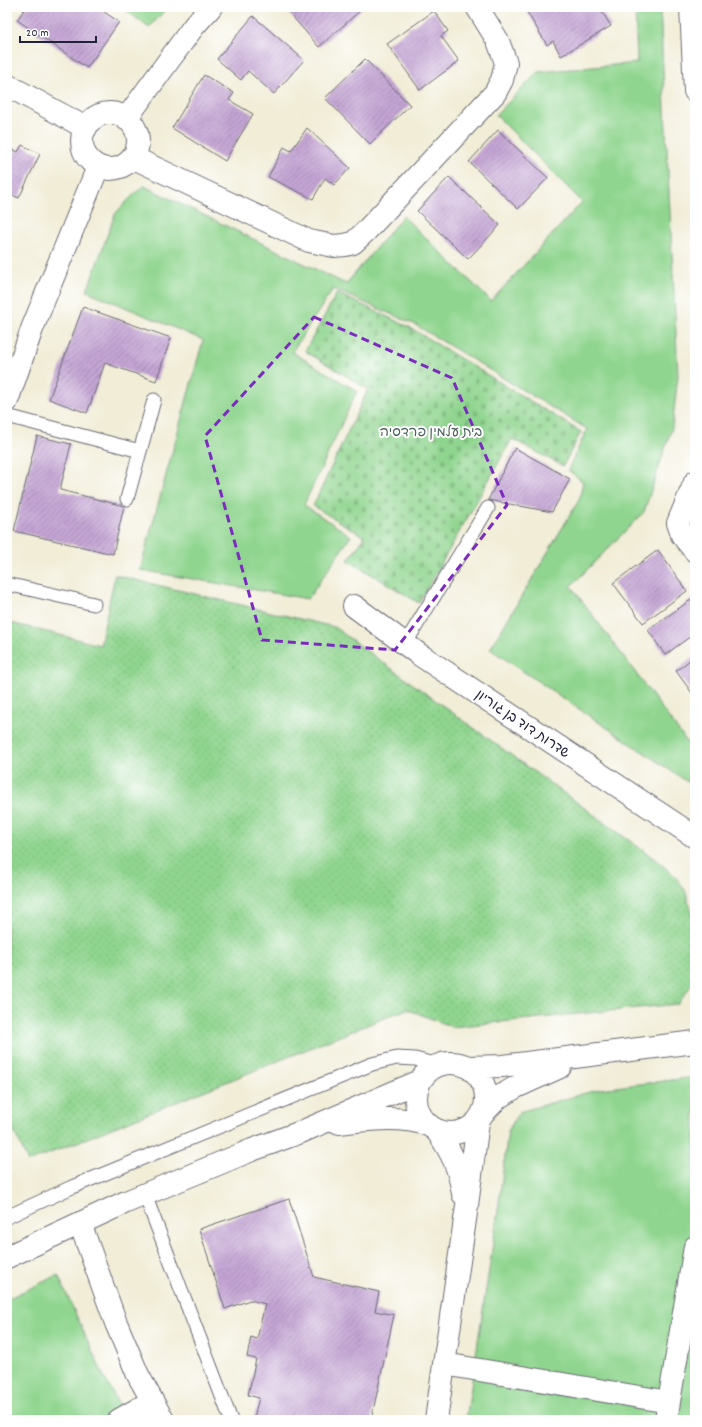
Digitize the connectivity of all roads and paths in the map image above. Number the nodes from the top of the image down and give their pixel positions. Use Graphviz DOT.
graph roads {
  1 [pos="211,7"];
  2 [pos="477,7"];
  3 [pos="691,7"];
  4 [pos="7,85"];
  5 [pos="695,91"];
  6 [pos="126,119"];
  7 [pos="86,128"];
  8 [pos="132,156"];
  9 [pos="98,167"];
  10 [pos="154,400"];
  11 [pos="7,401"];
  12 [pos="7,416"];
  13 [pos="140,451"];
  14 [pos="695,482"];
  15 [pos="127,499"];
  16 [pos="488,508"];
  17 [pos="695,551"];
  18 [pos="7,584"];
  19 [pos="94,604"];
  20 [pos="354,606"];
  21 [pos="405,644"];
  22 [pos="695,837"];
  23 [pos="695,1042"];
  24 [pos="587,1056"];
  25 [pos="438,1065"];
  26 [pos="468,1068"];
  27 [pos="420,1081"];
  28 [pos="481,1117"];
  29 [pos="433,1128"];
  30 [pos="301,1132"];
  31 [pos="145,1194"];
  32 [pos="466,1212"];
  33 [pos="7,1217"];
  34 [pos="80,1223"];
  35 [pos="695,1247"];
  36 [pos="7,1257"];
  37 [pos="444,1364"];
  38 [pos="152,1401"];
  39 [pos="667,1411"];
  40 [pos="119,1420"];
  41 [pos="163,1420"];
  42 [pos="231,1420"];
  43 [pos="436,1420"];
  1 -- 6 [label="street"];
  2 -- 8 [label="street"];
  3 -- 5 [label="street"];
  4 -- 7 [label="street"];
  6 -- 7 [label="street"];
  6 -- 8 [label="street"];
  7 -- 9 [label="street"];
  8 -- 9 [label="street"];
  9 -- 11 [label="street"];
  10 -- 13 [label="lane"];
  12 -- 13 [label="lane"];
  13 -- 15 [label="lane"];
  14 -- 17 [label="street"];
  16 -- 21 [label="lane"];
  18 -- 19 [label="lane"];
  20 -- 21 [label="street, שדרות דוד בן גוריון"];
  21 -- 22 [label="street, שדרות דוד בן גוריון"];
  23 -- 24 [label="street"];
  24 -- 26 [label="street"];
  24 -- 28 [label="street"];
  25 -- 26 [label="street"];
  25 -- 27 [label="street"];
  25 -- 33 [label="lane"];
  26 -- 28 [label="street"];
  27 -- 29 [label="street"];
  27 -- 30 [label="street"];
  28 -- 29 [label="street"];
  28 -- 32 [label="street"];
  29 -- 30 [label="street"];
  29 -- 32 [label="street"];
  30 -- 31 [label="street"];
  31 -- 34 [label="street"];
  31 -- 42 [label="lane"];
  32 -- 37 [label="street"];
  34 -- 36 [label="street"];
  34 -- 38 [label="street"];
  35 -- 39 [label="street"];
  37 -- 39 [label="street"];
  37 -- 43 [label="street"];
  38 -- 40 [label="street"];
  38 -- 41 [label="street"];
}
